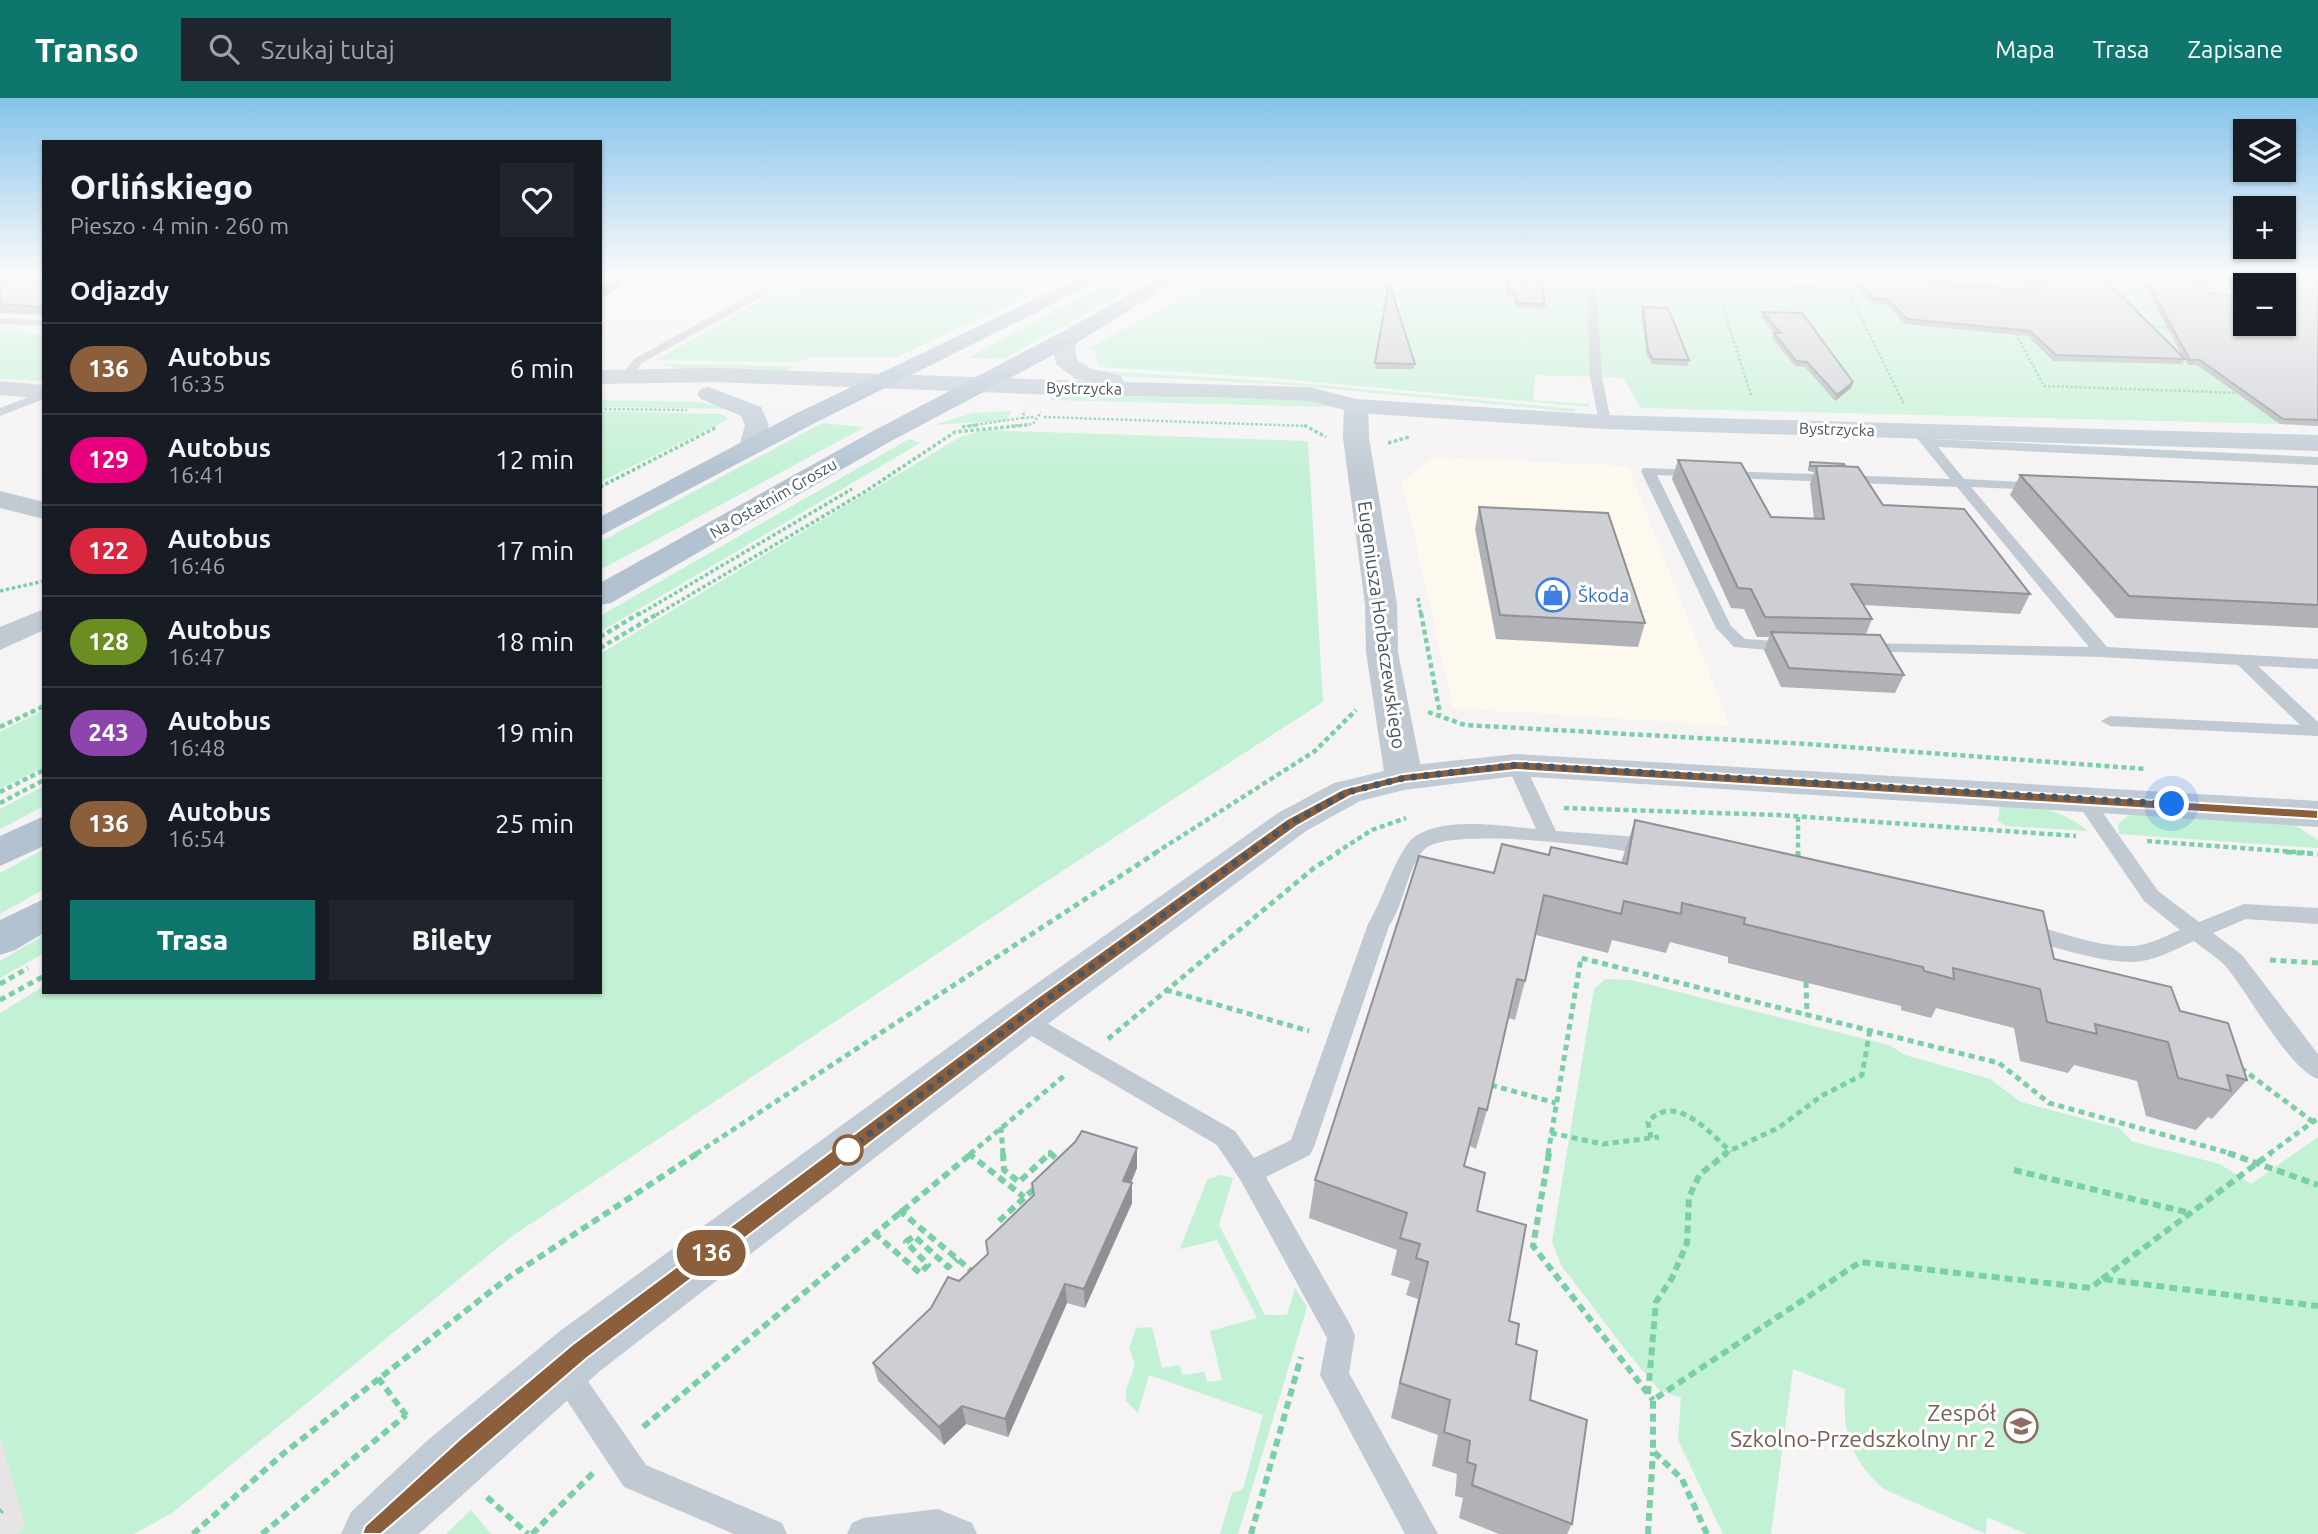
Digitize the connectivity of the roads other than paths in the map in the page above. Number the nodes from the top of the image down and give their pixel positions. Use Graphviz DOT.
graph roads {
  1 [pos="668,343"];
  2 [pos="961,343"];
  3 [pos="1059,343"];
  4 [pos="1067,343"];
  5 [pos="1595,343"];
  6 [pos="627,376"];
  7 [pos="602,377"];
  8 [pos="883,381"];
  9 [pos="981,385"];
  10 [pos="0,388"];
  11 [pos="1157,390"];
  12 [pos="42,393"];
  13 [pos="42,394"];
  14 [pos="602,394"];
  15 [pos="848,398"];
  16 [pos="703,402"];
  17 [pos="1356,406"];
  18 [pos="0,412"];
  19 [pos="946,416"];
  20 [pos="1605,422"];
  21 [pos="1918,430"];
  22 [pos="2318,443"];
  23 [pos="752,447"];
  24 [pos="2318,461"];
  25 [pos="1961,483"];
  26 [pos="2054,486"];
  27 [pos="0,499"];
  28 [pos="42,510"];
  29 [pos="602,527"];
  30 [pos="602,595"];
  31 [pos="42,619"];
  32 [pos="0,640"];
  33 [pos="1813,648"];
  34 [pos="1851,648"];
  35 [pos="2102,652"];
  36 [pos="2243,660"];
  37 [pos="2318,664"];
  38 [pos="2110,722"];
  39 [pos="1516,765"];
  40 [pos="1404,778"];
  41 [pos="2082,797"];
  42 [pos="2318,814"];
  43 [pos="42,830"];
  44 [pos="1548,837"];
  45 [pos="0,853"];
  46 [pos="1677,855"];
  47 [pos="42,915"];
  48 [pos="2318,916"];
  49 [pos="2008,928"];
  50 [pos="2195,932"];
  51 [pos="0,939"];
  52 [pos="1021,1018"];
  53 [pos="2318,1069"];
  54 [pos="1250,1173"];
  55 [pos="561,1367"];
  56 [pos="373,1534"];
  57 [pos="771,1534"];
  58 [pos="863,1534"];
  59 [pos="961,1534"];
  60 [pos="1422,1534"];
  1 -- 6 [label="lane"];
  2 -- 8 [label="main road"];
  3 -- 9 [label="main road, Na Ostatnim Groszu"];
  4 -- 11 [label="street"];
  5 -- 20 [label="lane"];
  6 -- 7 [label="street, Bystrzycka"];
  6 -- 8 [label="street, Bystrzycka"];
  8 -- 9 [label="street, Bystrzycka"];
  8 -- 15 [label="main road"];
  9 -- 11 [label="street, Bystrzycka"];
  9 -- 19 [label="main road, Na Ostatnim Groszu"];
  10 -- 12 [label="street"];
  11 -- 17 [label="street, Bystrzycka"];
  13 -- 18 [label="lane"];
  14 -- 16 [label="street, Bystrzycka"];
  15 -- 16 [label="street, Bystrzycka"];
  15 -- 19 [label="street, Bystrzycka"];
  15 -- 23 [label="main road"];
  16 -- 23 [label="street"];
  17 -- 19 [label="street, Bystrzycka"];
  17 -- 20 [label="street, Bystrzycka"];
  17 -- 40 [label="street, Eugeniusza Horbaczewskiego"];
  19 -- 30 [label="main road, Na Ostatnim Groszu"];
  20 -- 21 [label="street, Bystrzycka"];
  21 -- 22 [label="street, Bystrzycka"];
  21 -- 24 [label="lane"];
  21 -- 25 [label="lane"];
  23 -- 29 [label="main road"];
  25 -- 26 [label="lane"];
  25 -- 33 [label="lane"];
  25 -- 35 [label="lane"];
  27 -- 28 [label="street"];
  31 -- 32 [label="street"];
  34 -- 35 [label="lane"];
  35 -- 36 [label="lane"];
  36 -- 37 [label="lane"];
  36 -- 38 [label="lane"];
  39 -- 40 [label="street"];
  39 -- 41 [label="street"];
  39 -- 44 [label="lane"];
  40 -- 52 [label="street"];
  41 -- 42 [label="street"];
  41 -- 50 [label="lane"];
  43 -- 45 [label="main road"];
  44 -- 46 [label="lane"];
  44 -- 54 [label="lane"];
  47 -- 51 [label="main road"];
  48 -- 50 [label="lane"];
  49 -- 50 [label="lane"];
  50 -- 53 [label="lane"];
  52 -- 54 [label="lane"];
  52 -- 55 [label="street"];
  54 -- 60 [label="lane"];
  55 -- 56 [label="street"];
  55 -- 57 [label="lane"];
  58 -- 59 [label="lane"];
}
